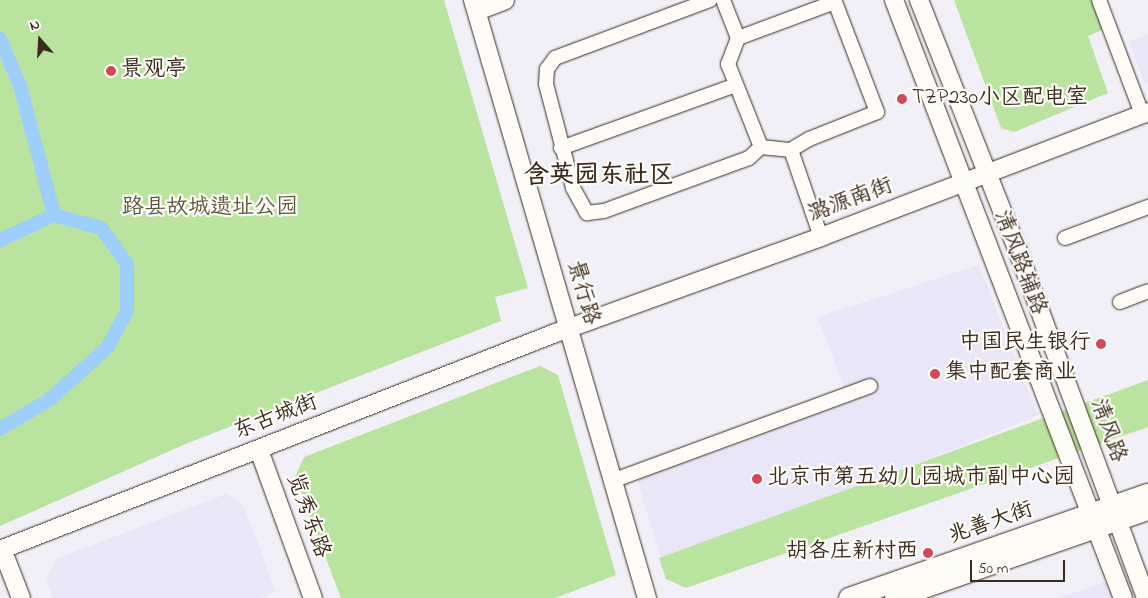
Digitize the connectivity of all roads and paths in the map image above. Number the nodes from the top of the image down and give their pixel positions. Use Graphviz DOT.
graph roads {
  1 [pos="505,0"];
  2 [pos="710,0"];
  3 [pos="723,0"];
  4 [pos="894,0"];
  5 [pos="919,0"];
  6 [pos="1099,0"];
  7 [pos="475,5"];
  8 [pos="738,38"];
  9 [pos="736,85"];
  10 [pos="1145,113"];
  11 [pos="561,148"];
  12 [pos="761,148"];
  13 [pos="792,150"];
  14 [pos="986,173"];
  15 [pos="964,182"];
  16 [pos="1148,207"];
  17 [pos="821,237"];
  18 [pos="1065,238"];
  19 [pos="1148,291"];
  20 [pos="1120,302"];
  21 [pos="569,329"];
  22 [pos="870,386"];
  23 [pos="259,450"];
  24 [pos="612,481"];
  25 [pos="1148,494"];
  26 [pos="1148,510"];
  27 [pos="1114,515"];
  28 [pos="1093,522"];
  29 [pos="1,549"];
  30 [pos="21,598"];
  31 [pos="313,598"];
  32 [pos="647,598"];
  33 [pos="848,598"];
  34 [pos="895,598"];
  35 [pos="1123,598"];
  36 [pos="1146,598"];
  1 -- 7 [label="street"];
  2 -- 11 [label="street"];
  3 -- 8 [label="street"];
  4 -- 15 [label="street, 清风路辅路"];
  5 -- 14 [label="street, 清风路"];
  6 -- 10 [label="street"];
  7 -- 21 [label="street, 景行路"];
  8 -- 9 [label="street"];
  8 -- 13 [label="street"];
  9 -- 11 [label="street"];
  9 -- 12 [label="street"];
  10 -- 14 [label="street, 潞源南街"];
  11 -- 12 [label="street"];
  12 -- 13 [label="street"];
  13 -- 17 [label="street"];
  14 -- 15 [label="street, 潞源南街"];
  14 -- 27 [label="street, 清风路"];
  15 -- 17 [label="street, 潞源南街"];
  15 -- 28 [label="street, 清风路辅路"];
  16 -- 18 [label="street"];
  17 -- 21 [label="street, 潞源南街"];
  19 -- 20 [label="street"];
  21 -- 23 [label="street, 东古城街"];
  21 -- 24 [label="street, 景行路"];
  22 -- 24 [label="street"];
  23 -- 29 [label="street, 东古城街"];
  23 -- 31 [label="street, 览秀东路"];
  24 -- 32 [label="street, 景行路"];
  25 -- 27 [label="main road, 兆善大街"];
  26 -- 27 [label="main road, 兆善大街"];
  27 -- 28 [label="main road, 兆善大街"];
  27 -- 36 [label="street, 清风路"];
  28 -- 33 [label="main road, 兆善大街"];
  28 -- 34 [label="main road, 兆善大街"];
  28 -- 35 [label="street, 清风路辅路"];
  29 -- 30 [label="street"];
}
